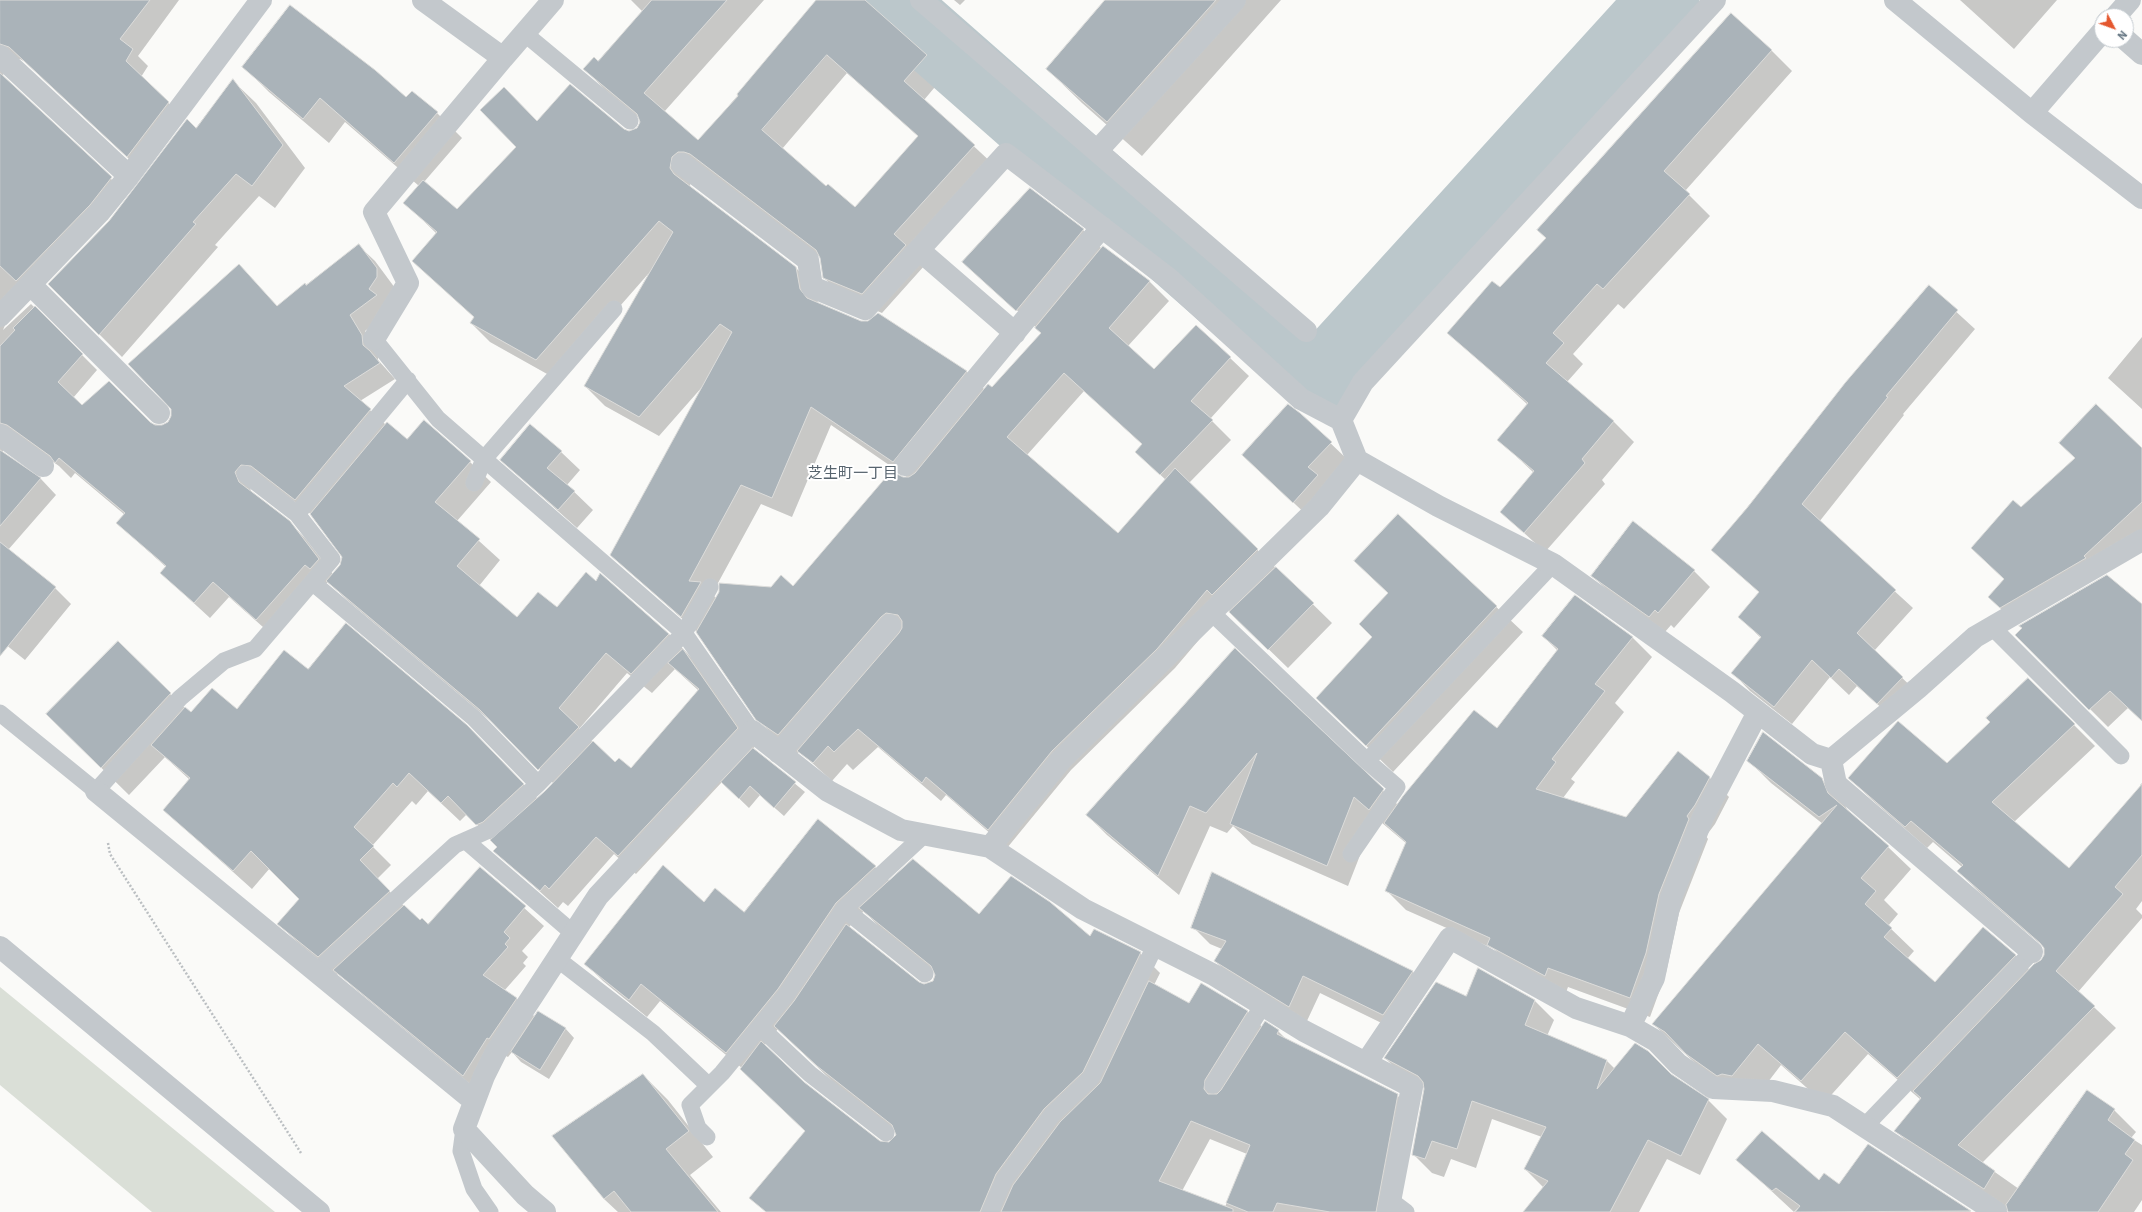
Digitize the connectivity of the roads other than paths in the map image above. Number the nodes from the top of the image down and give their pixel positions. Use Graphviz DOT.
graph roads {
  1 [pos="261,0"];
  2 [pos="423,0"];
  3 [pos="553,0"];
  4 [pos="921,0"];
  5 [pos="1235,0"];
  6 [pos="1715,0"];
  7 [pos="1895,0"];
  8 [pos="2130,0"];
  9 [pos="2123,8"];
  10 [pos="524,33"];
  11 [pos="2094,41"];
  12 [pos="2134,47"];
  13 [pos="2142,54"];
  14 [pos="0,56"];
  15 [pos="503,58"];
  16 [pos="2032,113"];
  17 [pos="630,122"];
  18 [pos="1097,151"];
  19 [pos="682,164"];
  20 [pos="129,176"];
  21 [pos="2142,198"];
  22 [pos="1102,227"];
  23 [pos="919,250"];
  24 [pos="31,285"];
  25 [pos="8,295"];
  26 [pos="614,309"];
  27 [pos="0,316"];
  28 [pos="1306,331"];
  29 [pos="1015,332"];
  30 [pos="374,339"];
  31 [pos="408,380"];
  32 [pos="159,414"];
  33 [pos="1341,420"];
  34 [pos="0,436"];
  35 [pos="484,459"];
  36 [pos="1357,460"];
  37 [pos="905,465"];
  38 [pos="43,466"];
  39 [pos="245,474"];
  40 [pos="474,483"];
  41 [pos="297,514"];
  42 [pos="2142,540"];
  43 [pos="1553,564"];
  44 [pos="312,582"];
  45 [pos="710,587"];
  46 [pos="1212,613"];
  47 [pos="890,625"];
  48 [pos="1992,627"];
  49 [pos="684,633"];
  50 [pos="1758,712"];
  51 [pos="0,713"];
  52 [pos="752,732"];
  53 [pos="779,753"];
  54 [pos="2121,756"];
  55 [pos="1831,760"];
  56 [pos="1367,761"];
  57 [pos="538,784"];
  58 [pos="96,791"];
  59 [pos="924,835"];
  60 [pos="466,841"];
  61 [pos="990,847"];
  62 [pos="1351,854"];
  63 [pos="844,909"];
  64 [pos="573,933"];
  65 [pos="1155,946"];
  66 [pos="0,947"];
  67 [pos="2032,952"];
  68 [pos="556,958"];
  69 [pos="316,972"];
  70 [pos="925,974"];
  71 [pos="1263,1005"];
  72 [pos="1630,1026"];
  73 [pos="760,1027"];
  74 [pos="1366,1063"];
  75 [pos="1213,1085"];
  76 [pos="709,1086"];
  77 [pos="474,1101"];
  78 [pos="1865,1126"];
  79 [pos="464,1129"];
  80 [pos="886,1133"];
  81 [pos="707,1137"];
  82 [pos="1395,1208"];
  83 [pos="1994,1211"];
  84 [pos="320,1212"];
  85 [pos="490,1212"];
  86 [pos="545,1212"];
  87 [pos="990,1212"];
  1 -- 20 [label="street"];
  2 -- 15 [label="street"];
  3 -- 10 [label="street"];
  4 -- 18 [label="street"];
  5 -- 18 [label="street"];
  6 -- 33 [label="street"];
  7 -- 16 [label="street"];
  8 -- 9 [label="street"];
  10 -- 15 [label="street"];
  10 -- 17 [label="lane"];
  11 -- 16 [label="street"];
  12 -- 13 [label="street"];
  14 -- 20 [label="street"];
  15 -- 30 [label="street"];
  16 -- 21 [label="street"];
  18 -- 28 [label="street"];
  19 -- 23 [label="street"];
  20 -- 24 [label="street"];
  22 -- 23 [label="street"];
  22 -- 29 [label="street"];
  22 -- 33 [label="street"];
  23 -- 29 [label="street"];
  24 -- 25 [label="street"];
  24 -- 32 [label="street"];
  25 -- 27 [label="street"];
  26 -- 35 [label="lane"];
  29 -- 37 [label="street"];
  30 -- 31 [label="lane"];
  31 -- 35 [label="lane"];
  31 -- 41 [label="lane"];
  33 -- 36 [label="street"];
  34 -- 38 [label="street"];
  35 -- 40 [label="lane"];
  35 -- 49 [label="lane"];
  36 -- 43 [label="street"];
  36 -- 46 [label="street"];
  39 -- 41 [label="lane"];
  41 -- 44 [label="lane"];
  42 -- 48 [label="street"];
  43 -- 50 [label="street"];
  43 -- 56 [label="lane"];
  44 -- 57 [label="lane"];
  44 -- 58 [label="lane"];
  45 -- 49 [label="lane"];
  46 -- 56 [label="lane"];
  46 -- 61 [label="street"];
  47 -- 53 [label="street"];
  48 -- 54 [label="lane"];
  48 -- 55 [label="street"];
  49 -- 52 [label="lane"];
  49 -- 57 [label="lane"];
  50 -- 55 [label="street"];
  50 -- 72 [label="street"];
  51 -- 58 [label="lane"];
  52 -- 53 [label="street"];
  52 -- 64 [label="street"];
  53 -- 59 [label="street"];
  55 -- 67 [label="street"];
  56 -- 62 [label="lane"];
  57 -- 60 [label="lane"];
  58 -- 69 [label="street"];
  59 -- 61 [label="street"];
  59 -- 63 [label="lane"];
  60 -- 64 [label="lane"];
  60 -- 69 [label="lane"];
  61 -- 65 [label="street"];
  63 -- 70 [label="lane"];
  63 -- 73 [label="lane"];
  64 -- 68 [label="street"];
  65 -- 71 [label="street"];
  65 -- 87 [label="lane"];
  66 -- 84 [label="street"];
  67 -- 78 [label="lane"];
  68 -- 76 [label="lane"];
  68 -- 77 [label="street"];
  69 -- 77 [label="street"];
  71 -- 74 [label="street"];
  71 -- 75 [label="lane"];
  72 -- 74 [label="street"];
  72 -- 78 [label="street"];
  73 -- 76 [label="lane"];
  73 -- 80 [label="lane"];
  74 -- 82 [label="street"];
  76 -- 81 [label="lane"];
  77 -- 79 [label="street"];
  78 -- 83 [label="street"];
  79 -- 85 [label="lane"];
  79 -- 86 [label="street"];
}
